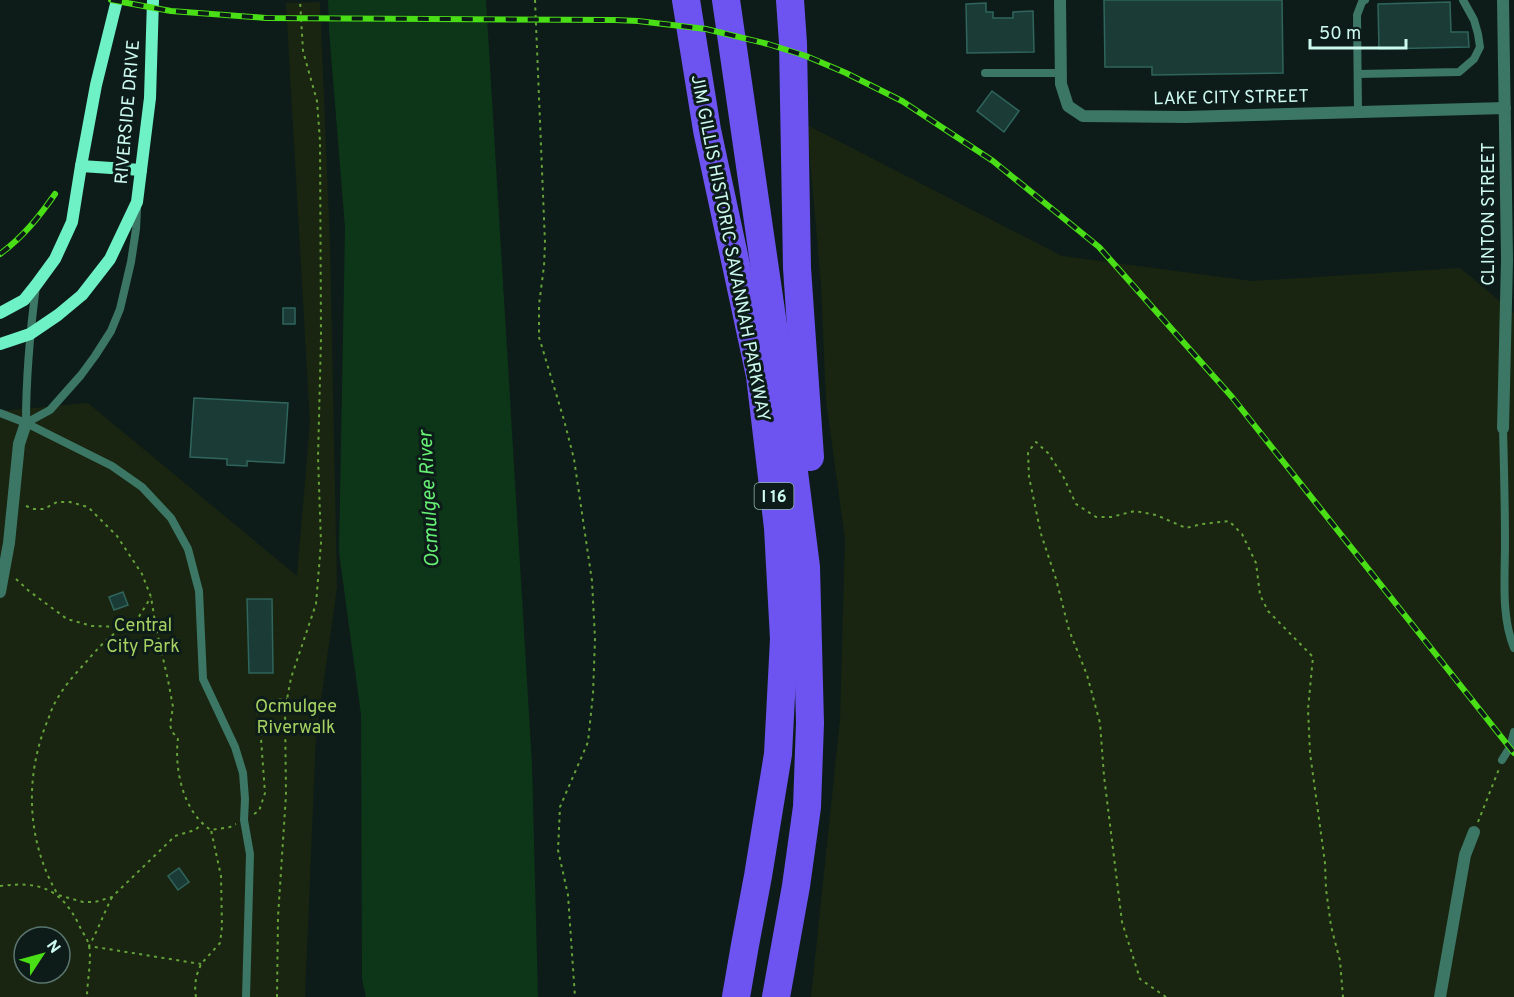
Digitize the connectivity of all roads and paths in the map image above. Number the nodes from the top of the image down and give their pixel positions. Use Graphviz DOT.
graph roads {
  1 [pos="117,0"];
  2 [pos="153,0"];
  3 [pos="300,0"];
  4 [pos="535,0"];
  5 [pos="668,0"];
  6 [pos="686,0"];
  7 [pos="726,0"];
  8 [pos="790,0"];
  9 [pos="1060,0"];
  10 [pos="1365,0"];
  11 [pos="1463,0"];
  12 [pos="1503,0"];
  13 [pos="985,73"];
  14 [pos="1060,73"];
  15 [pos="1358,74"];
  16 [pos="1505,108"];
  17 [pos="1358,112"];
  18 [pos="707,130"];
  19 [pos="81,166"];
  20 [pos="141,170"];
  21 [pos="1510,197"];
  22 [pos="137,202"];
  23 [pos="1510,261"];
  24 [pos="36,285"];
  25 [pos="0,313"];
  26 [pos="30,334"];
  27 [pos="0,344"];
  28 [pos="0,413"];
  29 [pos="26,423"];
  30 [pos="1503,428"];
  31 [pos="13,502"];
  32 [pos="806,567"];
  33 [pos="4,568"];
  34 [pos="0,592"];
  35 [pos="151,597"];
  36 [pos="135,624"];
  37 [pos="124,627"];
  38 [pos="156,628"];
  39 [pos="1514,648"];
  40 [pos="287,699"];
  41 [pos="1514,732"];
  42 [pos="1502,760"];
  43 [pos="244,820"];
  44 [pos="203,823"];
  45 [pos="212,830"];
  46 [pos="1474,831"];
  47 [pos="0,886"];
  48 [pos="57,895"];
  49 [pos="112,897"];
  50 [pos="89,946"];
  51 [pos="201,964"];
  52 [pos="87,997"];
  53 [pos="196,997"];
  54 [pos="246,997"];
  55 [pos="277,997"];
  56 [pos="575,997"];
  57 [pos="736,997"];
  58 [pos="776,997"];
  59 [pos="1166,997"];
  60 [pos="1343,997"];
  61 [pos="1440,997"];
  1 -- 19 [label="street, RIVERSIDE DRIVE"];
  2 -- 20 [label="street, RIVERSIDE DRIVE"];
  3 -- 40 [label="path"];
  4 -- 56 [label="path"];
  5 -- 18 [label="highway"];
  6 -- 18 [label="highway, JIM GILLIS HISTORIC SAVANNAH PARKWAY / I 16"];
  7 -- 32 [label="highway, JIM GILLIS HISTORIC SAVANNAH PARKWAY / I 16"];
  8 -- 32 [label="highway"];
  9 -- 14 [label="street, LAKE CITY STREET"];
  10 -- 15 [label="lane"];
  11 -- 15 [label="lane"];
  12 -- 16 [label="street, CLINTON STREET"];
  13 -- 14 [label="lane"];
  14 -- 17 [label="street, LAKE CITY STREET"];
  15 -- 17 [label="lane"];
  16 -- 17 [label="street, LAKE CITY STREET"];
  16 -- 21 [label="street, CLINTON STREET"];
  18 -- 57 [label="highway, JIM GILLIS HISTORIC SAVANNAH PARKWAY / I 16"];
  19 -- 20 [label="street"];
  19 -- 24 [label="street, RIVERSIDE DRIVE"];
  20 -- 22 [label="street, RIVERSIDE DRIVE"];
  21 -- 23 [label="street, CLINTON STREET"];
  22 -- 26 [label="street, RIVERSIDE DRIVE"];
  22 -- 29 [label="lane"];
  23 -- 30 [label="street, CLINTON STREET"];
  24 -- 25 [label="street, RIVERSIDE DRIVE"];
  24 -- 26 [label="lane"];
  26 -- 27 [label="street, RIVERSIDE DRIVE"];
  26 -- 29 [label="lane"];
  28 -- 29 [label="lane"];
  29 -- 31 [label="street"];
  29 -- 43 [label="lane"];
  30 -- 39 [label="lane"];
  31 -- 33 [label="street"];
  31 -- 35 [label="path"];
  32 -- 58 [label="highway, JIM GILLIS HISTORIC SAVANNAH PARKWAY / I 16"];
  33 -- 34 [label="street"];
  33 -- 37 [label="path"];
  35 -- 36 [label="path"];
  35 -- 38 [label="path"];
  36 -- 37 [label="path"];
  36 -- 38 [label="path"];
  37 -- 48 [label="path"];
  38 -- 44 [label="path"];
  40 -- 43 [label="path"];
  40 -- 55 [label="path"];
  41 -- 42 [label="lane"];
  42 -- 46 [label="path"];
  43 -- 45 [label="path"];
  43 -- 54 [label="lane"];
  44 -- 45 [label="path"];
  44 -- 49 [label="path"];
  45 -- 51 [label="path"];
  46 -- 61 [label="street"];
  47 -- 48 [label="path"];
  48 -- 49 [label="path"];
  48 -- 50 [label="path"];
  49 -- 50 [label="path"];
  50 -- 51 [label="path"];
  50 -- 52 [label="path"];
  51 -- 53 [label="path"];
  59 -- 60 [label="path"];
}
